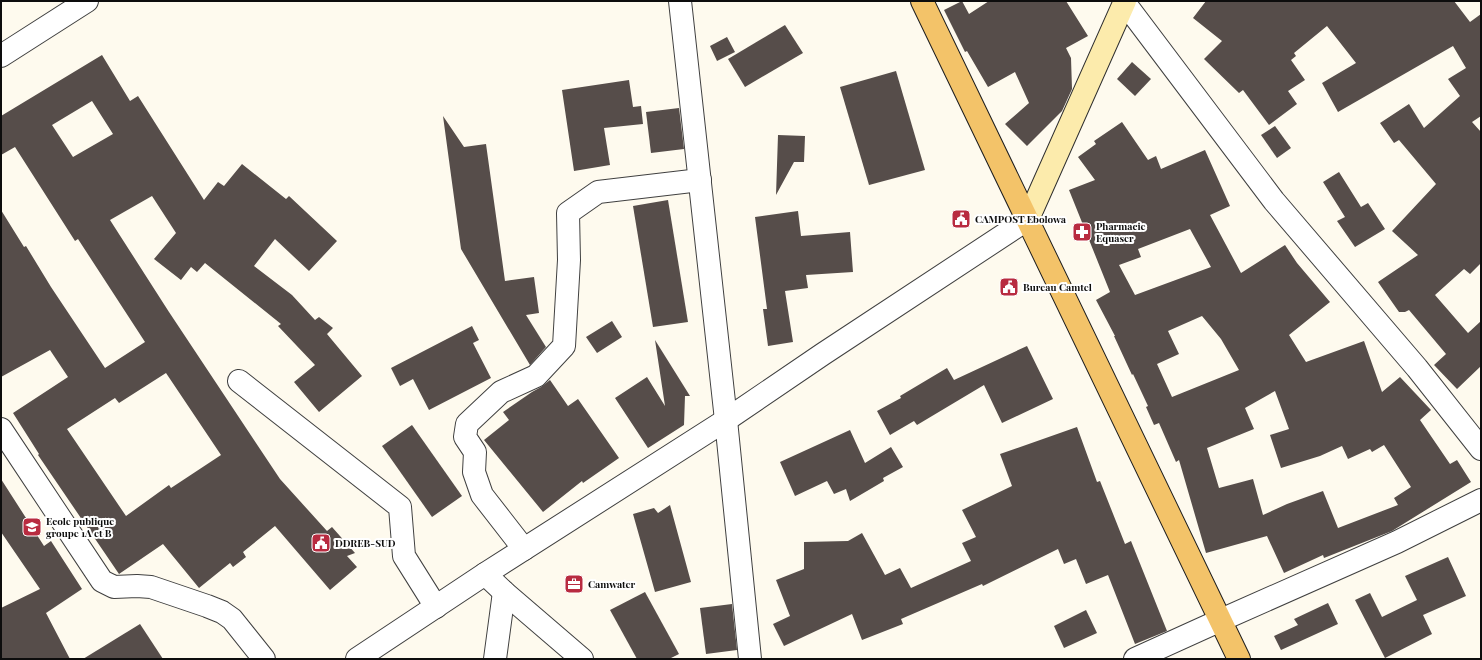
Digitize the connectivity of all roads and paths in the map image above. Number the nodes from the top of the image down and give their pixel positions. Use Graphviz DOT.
graph roads {
  1 [pos="87,1"];
  2 [pos="680,1"];
  3 [pos="922,1"];
  4 [pos="1124,2"];
  5 [pos="1,56"];
  6 [pos="700,180"];
  7 [pos="1028,219"];
  8 [pos="239,381"];
  9 [pos="726,420"];
  10 [pos="1,429"];
  11 [pos="1481,449"];
  12 [pos="1481,500"];
  13 [pos="524,549"];
  14 [pos="485,574"];
  15 [pos="504,592"];
  16 [pos="436,606"];
  17 [pos="1221,620"];
  18 [pos="264,659"];
  19 [pos="357,659"];
  20 [pos="495,659"];
  21 [pos="582,659"];
  22 [pos="750,659"];
  23 [pos="1135,659"];
  24 [pos="1239,659"];
  1 -- 5 [label="street"];
  2 -- 6 [label="street"];
  3 -- 7 [label="main road"];
  4 -- 7 [label="main road"];
  4 -- 11 [label="street"];
  6 -- 9 [label="street"];
  6 -- 13 [label="street"];
  7 -- 9 [label="street"];
  7 -- 17 [label="main road"];
  8 -- 16 [label="street"];
  9 -- 13 [label="street"];
  9 -- 22 [label="street"];
  10 -- 18 [label="street"];
  12 -- 17 [label="street"];
  13 -- 14 [label="street"];
  14 -- 15 [label="street"];
  14 -- 16 [label="street"];
  15 -- 20 [label="street"];
  15 -- 21 [label="street"];
  16 -- 19 [label="street"];
  17 -- 23 [label="street"];
  17 -- 24 [label="main road"];
}
